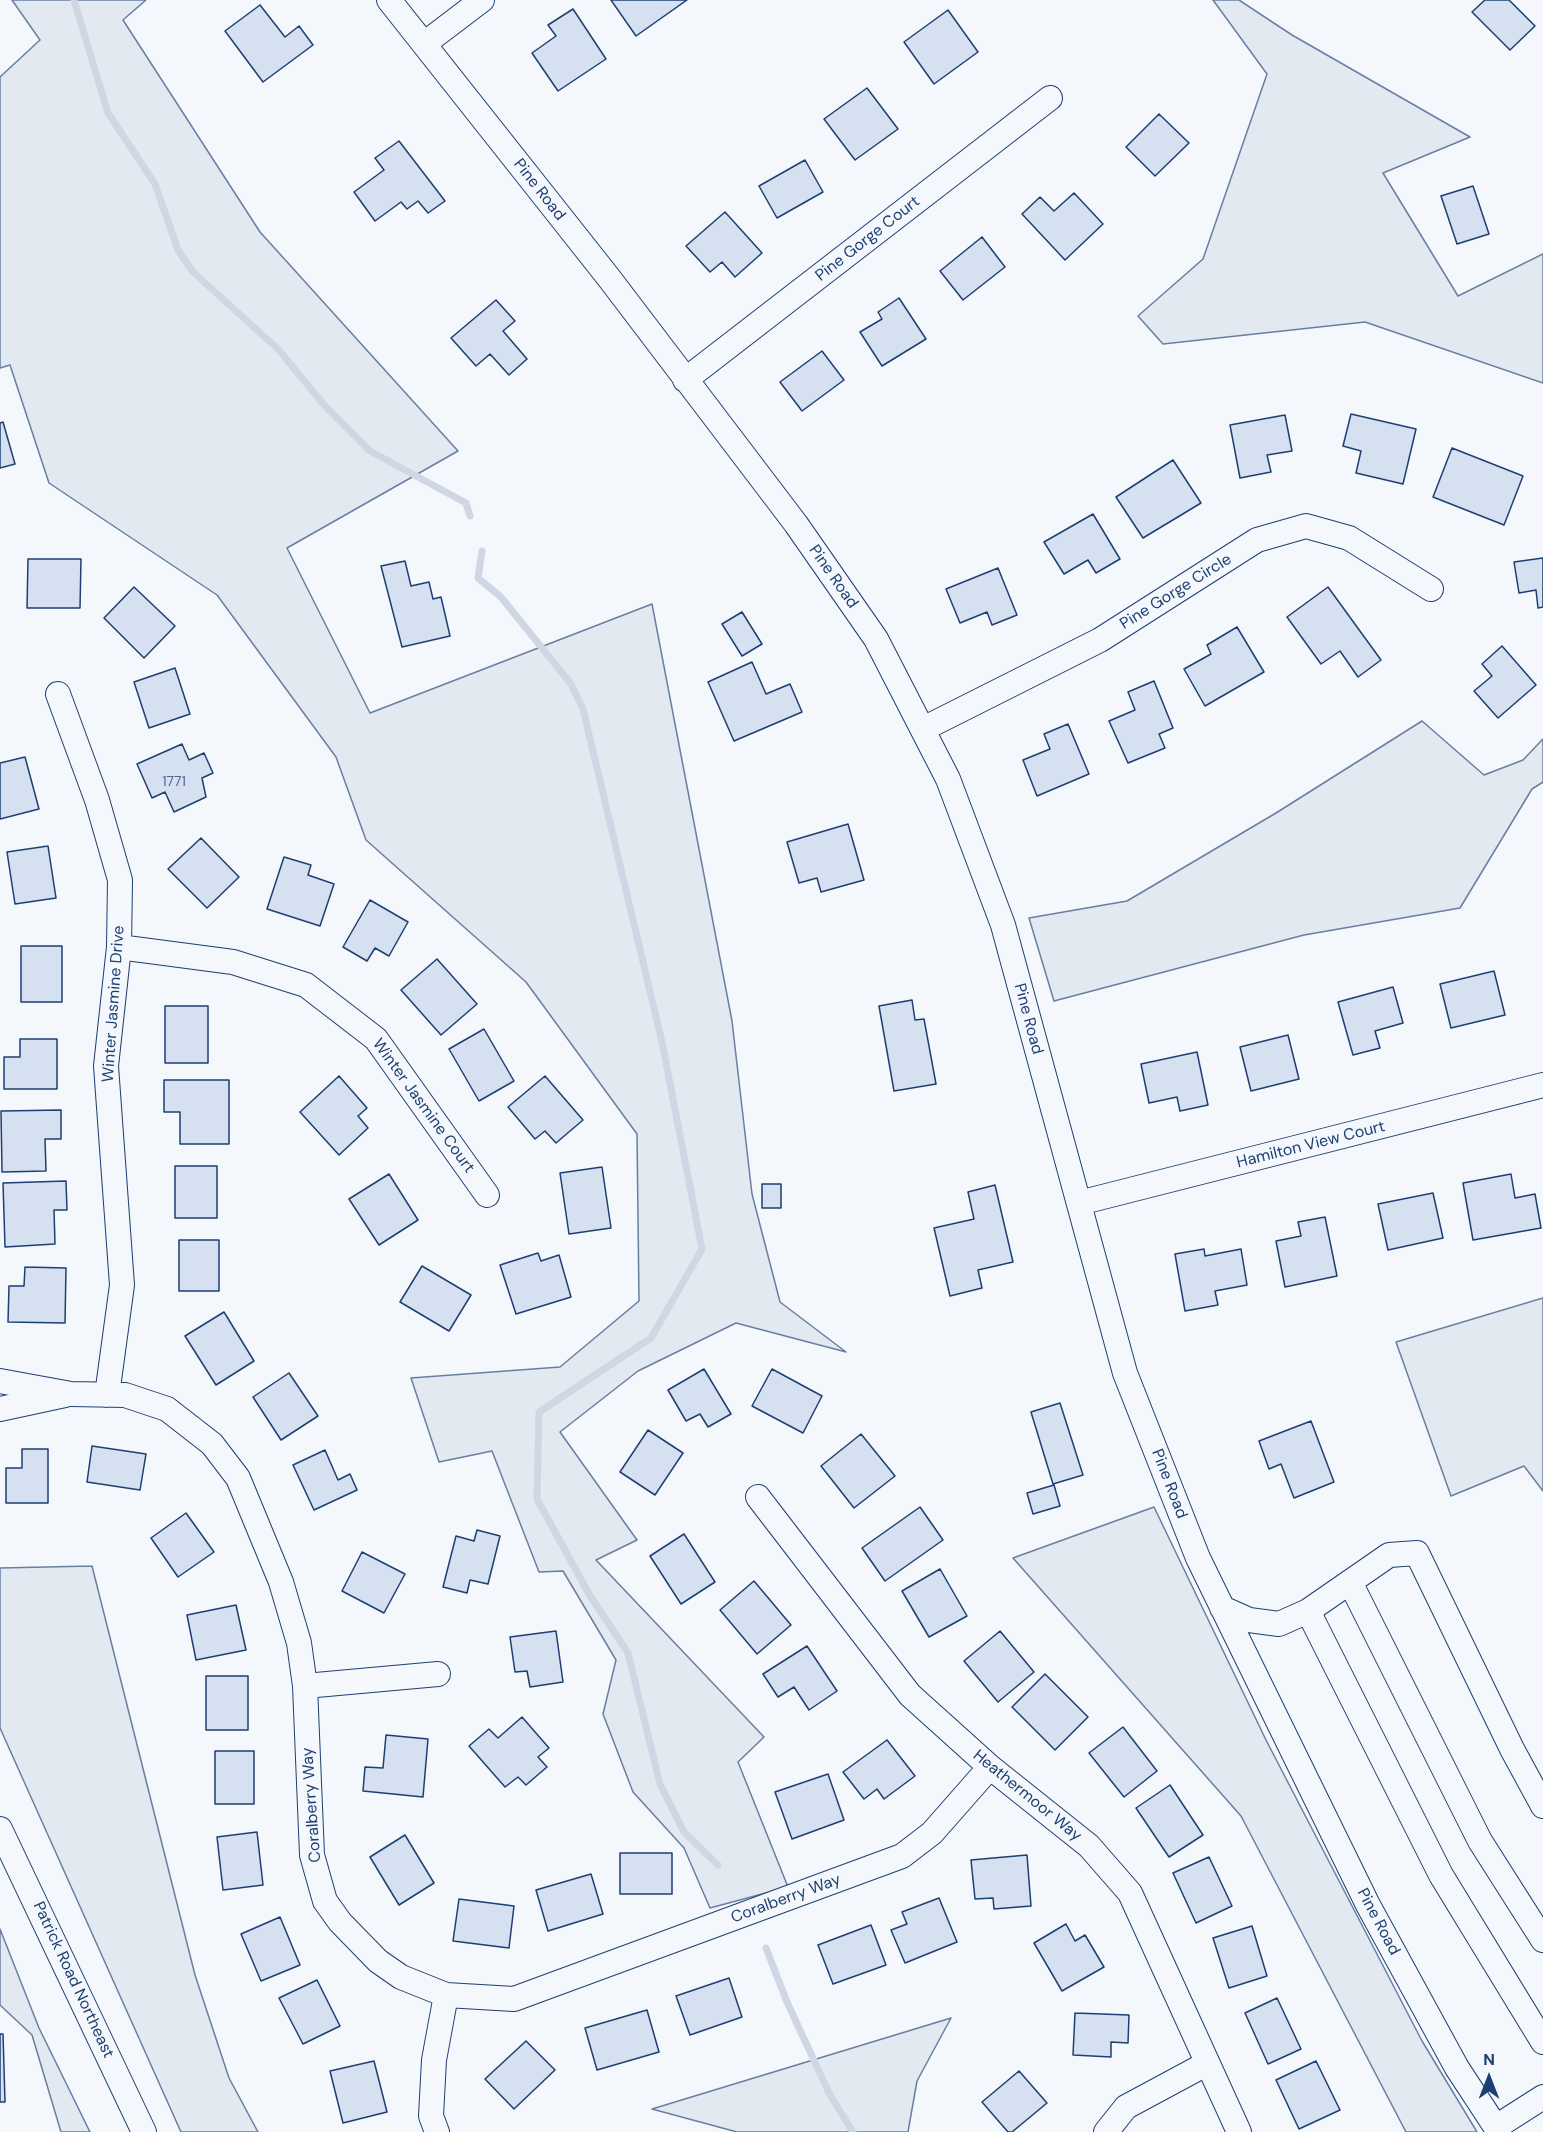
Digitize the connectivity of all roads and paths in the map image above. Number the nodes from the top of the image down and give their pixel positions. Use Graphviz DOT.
graph roads {
  1 [pos="389,0"];
  2 [pos="482,0"];
  3 [pos="424,44"];
  4 [pos="1050,98"];
  5 [pos="685,380"];
  6 [pos="1431,589"];
  7 [pos="58,694"];
  8 [pos="922,729"];
  9 [pos="119,947"];
  10 [pos="1543,1085"];
  11 [pos="487,1195"];
  12 [pos="1078,1203"];
  13 [pos="0,1381"];
  14 [pos="70,1394"];
  15 [pos="107,1395"];
  16 [pos="0,1409"];
  17 [pos="758,1497"];
  18 [pos="1350,1582"];
  19 [pos="1222,1608"];
  20 [pos="1308,1611"];
  21 [pos="438,1674"];
  22 [pos="305,1686"];
  23 [pos="990,1767"];
  24 [pos="1543,1806"];
  25 [pos="0,1829"];
  26 [pos="1543,1940"];
  27 [pos="446,1995"];
  28 [pos="1543,2042"];
  29 [pos="1206,2064"];
  30 [pos="1543,2097"];
  31 [pos="1497,2129"];
  32 [pos="144,2132"];
  33 [pos="436,2132"];
  34 [pos="1106,2132"];
  35 [pos="1239,2132"];
  1 -- 3 [label="street, Pine Road"];
  2 -- 3 [label="street"];
  3 -- 5 [label="street, Pine Road"];
  4 -- 5 [label="street, Pine Gorge Court"];
  5 -- 8 [label="street, Pine Road"];
  6 -- 8 [label="street, Pine Gorge Circle"];
  7 -- 9 [label="street, Winter Jasmine Drive"];
  8 -- 12 [label="street, Pine Road"];
  9 -- 11 [label="street, Winter Jasmine Court"];
  9 -- 15 [label="street, Winter Jasmine Drive"];
  10 -- 12 [label="street, Hamilton View Court"];
  12 -- 19 [label="street, Pine Road"];
  13 -- 14 [label="street, Coralberry Way"];
  14 -- 15 [label="street, Coralberry Way"];
  14 -- 16 [label="street, Coralberry Way"];
  15 -- 22 [label="street, Coralberry Way"];
  17 -- 23 [label="street, Heathermoor Way"];
  18 -- 20 [label="street"];
  18 -- 24 [label="street"];
  18 -- 26 [label="street"];
  19 -- 20 [label="street"];
  19 -- 31 [label="street, Pine Road"];
  20 -- 28 [label="street"];
  21 -- 22 [label="street"];
  22 -- 27 [label="street, Coralberry Way"];
  23 -- 27 [label="street, Coralberry Way"];
  23 -- 29 [label="street, Heathermoor Way"];
  25 -- 32 [label="street, Patrick Road Northeast"];
  27 -- 33 [label="street"];
  29 -- 34 [label="street"];
  29 -- 35 [label="street, Heathermoor Way"];
  30 -- 31 [label="street"];
}
